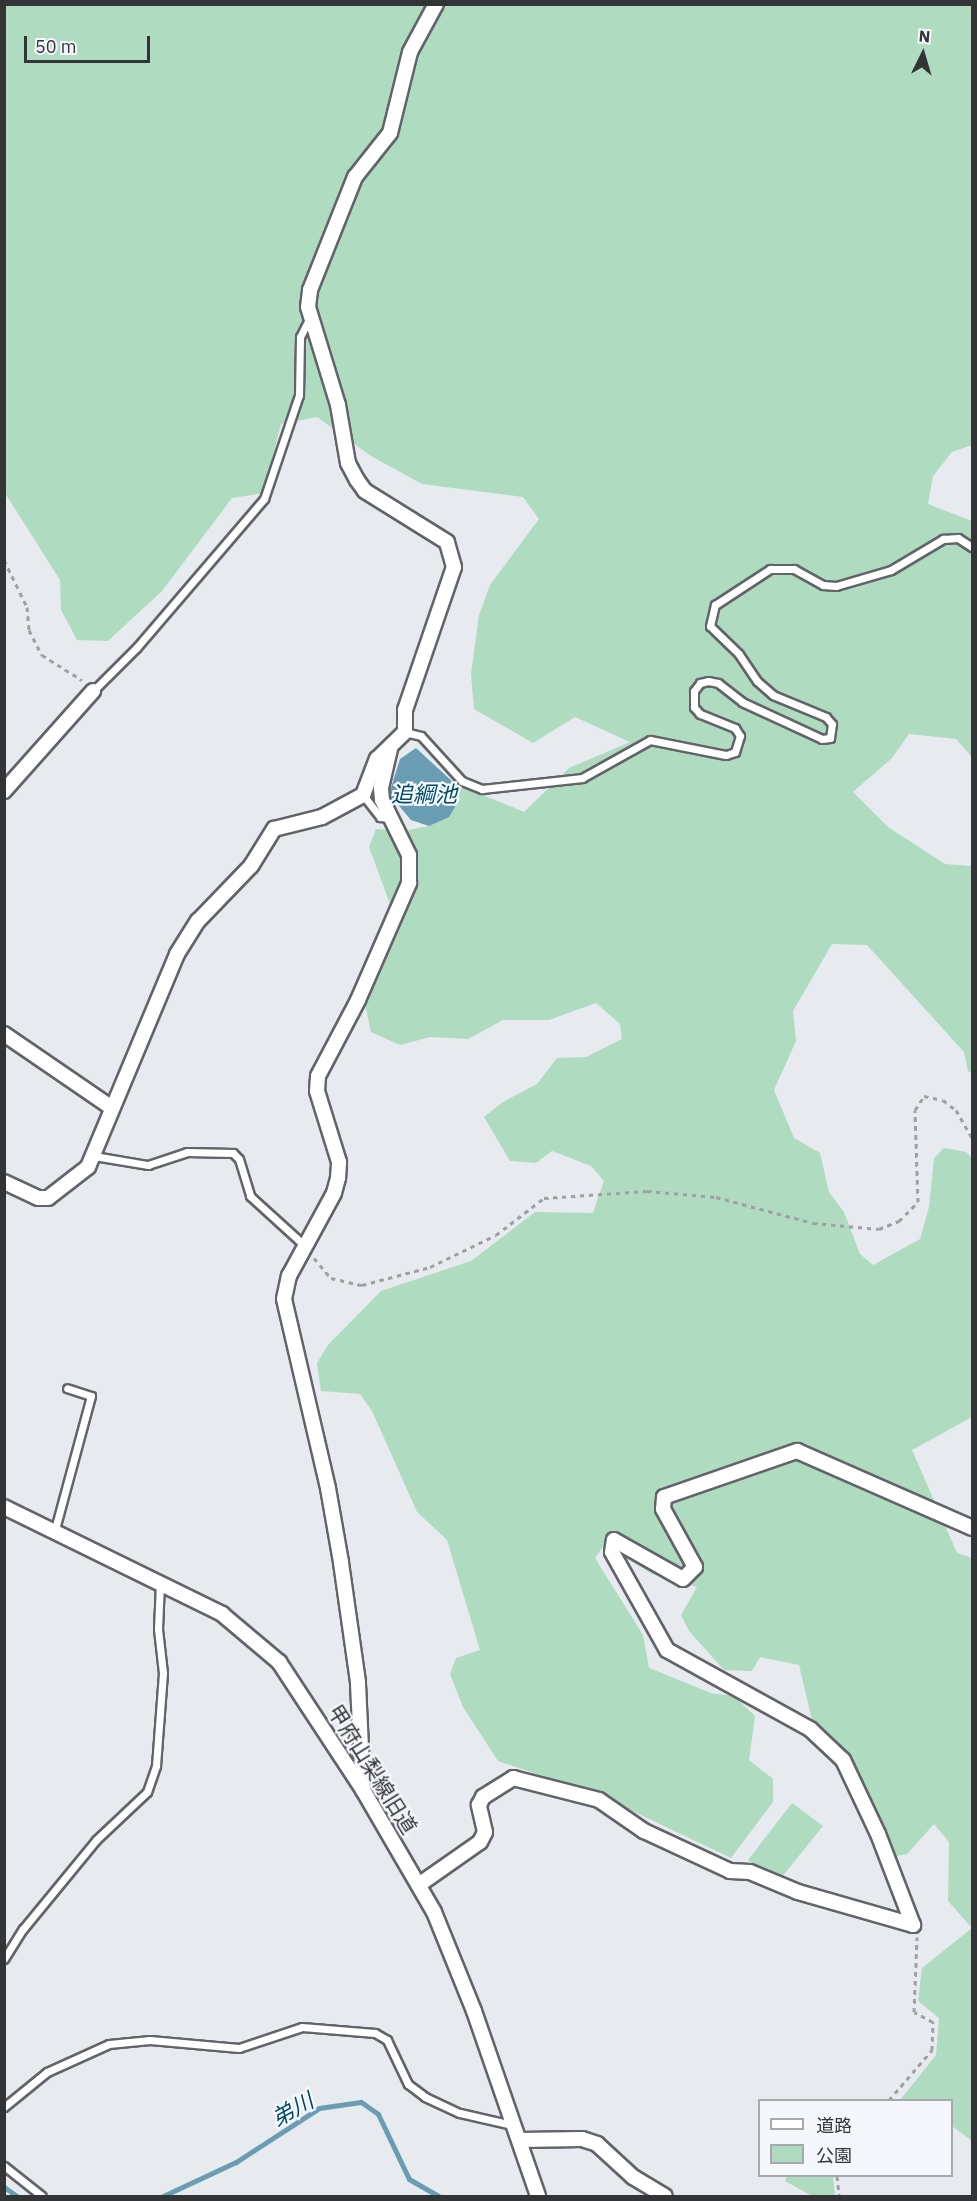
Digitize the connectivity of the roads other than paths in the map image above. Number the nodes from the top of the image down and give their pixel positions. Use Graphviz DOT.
graph roads {
  1 [pos="436,4"];
  2 [pos="310,317"];
  3 [pos="972,547"];
  4 [pos="93,691"];
  5 [pos="405,732"];
  6 [pos="390,749"];
  7 [pos="4,791"];
  8 [pos="363,795"];
  9 [pos="391,818"];
  10 [pos="4,1034"];
  11 [pos="112,1108"];
  12 [pos="94,1156"];
  13 [pos="4,1182"];
  14 [pos="303,1245"];
  15 [pos="67,1388"];
  16 [pos="4,1507"];
  17 [pos="972,1528"];
  18 [pos="54,1533"];
  19 [pos="160,1583"];
  20 [pos="363,1790"];
  21 [pos="420,1884"];
  22 [pos="4,1959"];
  23 [pos="4,2107"];
  24 [pos="515,2125"];
  25 [pos="520,2140"];
  26 [pos="4,2166"];
  27 [pos="42,2195"];
  28 [pos="538,2196"];
  29 [pos="665,2196"];
  1 -- 2 [label="street"];
  2 -- 4 [label="lane"];
  2 -- 5 [label="street"];
  3 -- 5 [label="lane"];
  4 -- 7 [label="street"];
  5 -- 6 [label="street"];
  6 -- 8 [label="street"];
  6 -- 9 [label="street"];
  8 -- 9 [label="lane"];
  8 -- 11 [label="street"];
  9 -- 14 [label="street"];
  10 -- 11 [label="street"];
  11 -- 12 [label="street"];
  12 -- 13 [label="street"];
  12 -- 14 [label="lane"];
  14 -- 20 [label="street"];
  15 -- 18 [label="lane"];
  16 -- 18 [label="street, 甲府山梨線旧道"];
  17 -- 21 [label="street"];
  18 -- 19 [label="street, 甲府山梨線旧道"];
  19 -- 20 [label="street, 甲府山梨線旧道"];
  19 -- 22 [label="lane"];
  20 -- 21 [label="street, 甲府山梨線旧道"];
  21 -- 24 [label="street, 甲府山梨線旧道"];
  23 -- 24 [label="lane"];
  24 -- 25 [label="street, 甲府山梨線旧道"];
  25 -- 28 [label="street, 甲府山梨線旧道"];
  25 -- 29 [label="street"];
  26 -- 27 [label="lane"];
}
